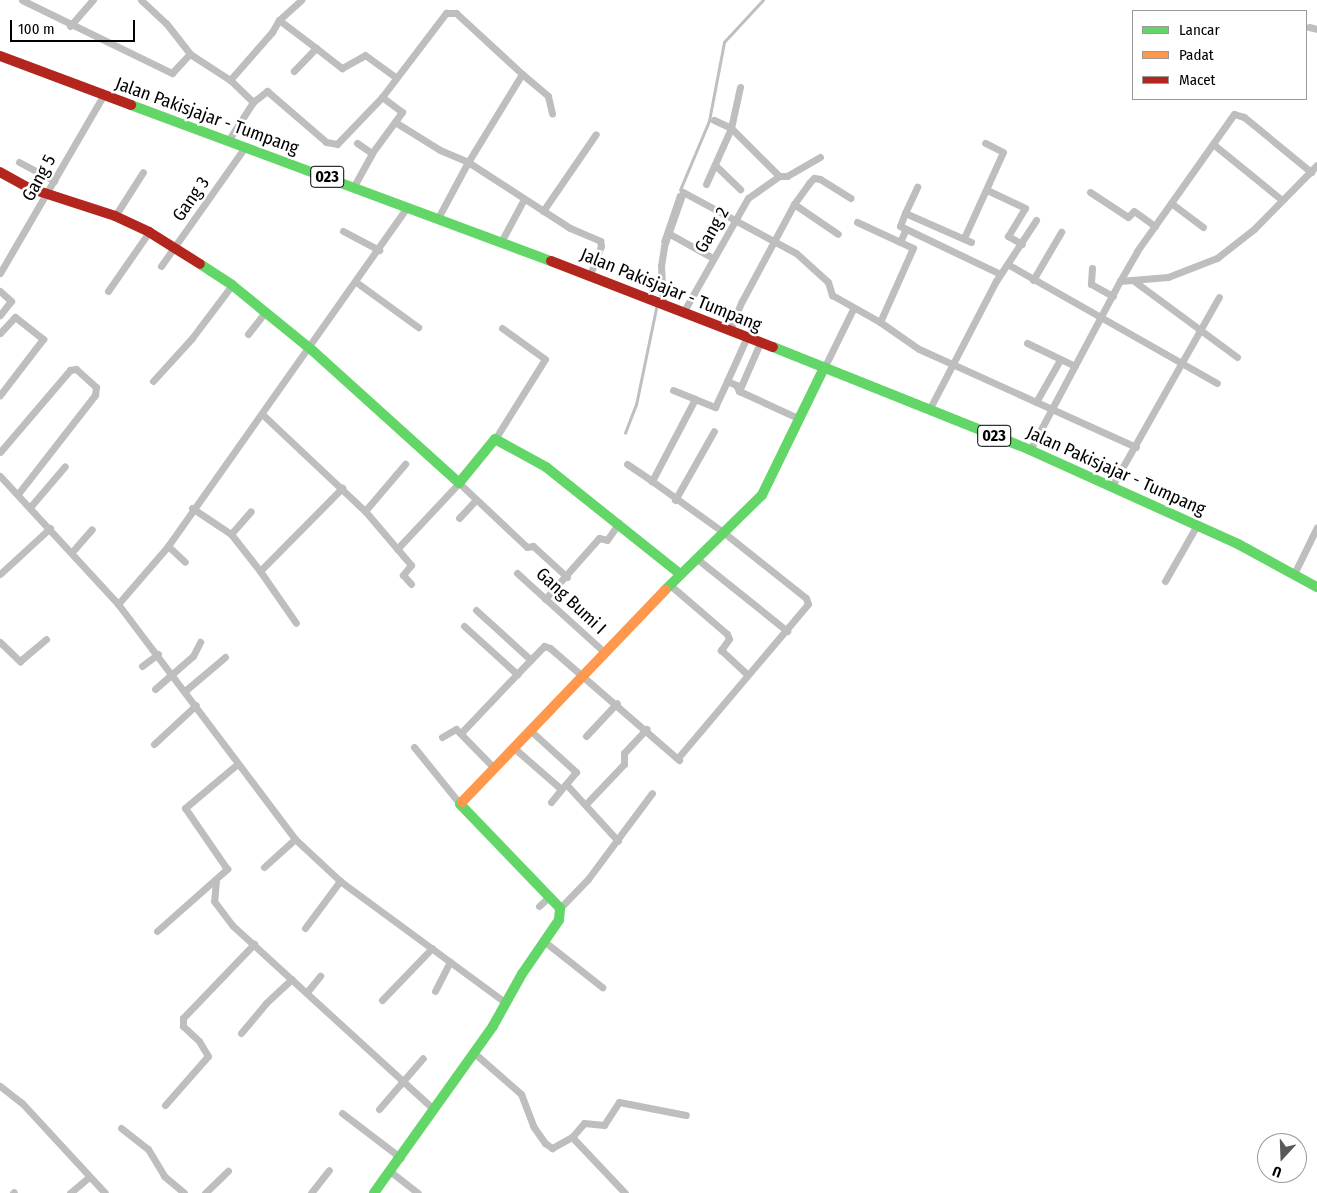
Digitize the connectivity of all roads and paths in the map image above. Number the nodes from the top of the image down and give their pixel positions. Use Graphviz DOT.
graph roads {
  1 [pos="22,0"];
  2 [pos="93,0"];
  3 [pos="141,0"];
  4 [pos="301,0"];
  5 [pos="279,20"];
  6 [pos="70,26"];
  7 [pos="1309,27"];
  8 [pos="1317,29"];
  9 [pos="316,48"];
  10 [pos="190,54"];
  11 [pos="0,56"];
  12 [pos="294,71"];
  13 [pos="522,74"];
  14 [pos="395,77"];
  15 [pos="230,80"];
  16 [pos="740,87"];
  17 [pos="103,96"];
  18 [pos="382,97"];
  19 [pos="253,102"];
  20 [pos="552,114"];
  21 [pos="714,120"];
  22 [pos="395,122"];
  23 [pos="731,128"];
  24 [pos="596,134"];
  25 [pos="228,141"];
  26 [pos="985,142"];
  27 [pos="357,143"];
  28 [pos="1213,144"];
  29 [pos="245,147"];
  30 [pos="372,153"];
  31 [pos="820,157"];
  32 [pos="19,162"];
  33 [pos="468,162"];
  34 [pos="1317,165"];
  35 [pos="714,166"];
  36 [pos="0,172"];
  37 [pos="143,172"];
  38 [pos="1311,172"];
  39 [pos="779,176"];
  40 [pos="54,180"];
  41 [pos="706,184"];
  42 [pos="354,186"];
  43 [pos="917,187"];
  44 [pos="740,189"];
  45 [pos="987,190"];
  46 [pos="1090,192"];
  47 [pos="46,195"];
  48 [pos="851,198"];
  49 [pos="524,199"];
  50 [pos="1282,200"];
  51 [pos="1171,203"];
  52 [pos="794,204"];
  53 [pos="407,207"];
  54 [pos="543,211"];
  55 [pos="905,213"];
  56 [pos="115,216"];
  57 [pos="438,218"];
  58 [pos="734,219"];
  59 [pos="1036,220"];
  60 [pos="858,222"];
  61 [pos="1155,226"];
  62 [pos="1202,227"];
  63 [pos="343,230"];
  64 [pos="905,231"];
  65 [pos="149,232"];
  66 [pos="1061,232"];
  67 [pos="668,233"];
  68 [pos="838,234"];
  69 [pos="774,241"];
  70 [pos="501,242"];
  71 [pos="900,242"];
  72 [pos="1022,244"];
  73 [pos="175,248"];
  74 [pos="379,250"];
  75 [pos="713,258"];
  76 [pos="1009,265"];
  77 [pos="161,266"];
  78 [pos="1092,268"];
  79 [pos="0,273"];
  80 [pos="1000,274"];
  81 [pos="590,275"];
  82 [pos="1033,280"];
  83 [pos="1120,281"];
  84 [pos="1134,281"];
  85 [pos="356,282"];
  86 [pos="232,285"];
  87 [pos="0,291"];
  88 [pos="108,291"];
  89 [pos="1113,296"];
  90 [pos="1219,297"];
  91 [pos="660,302"];
  92 [pos="853,309"];
  93 [pos="684,311"];
  94 [pos="264,312"];
  95 [pos="0,315"];
  96 [pos="1103,316"];
  97 [pos="880,322"];
  98 [pos="418,327"];
  99 [pos="502,328"];
  100 [pos="1200,329"];
  101 [pos="730,330"];
  102 [pos="0,333"];
  103 [pos="248,334"];
  104 [pos="748,337"];
  105 [pos="760,342"];
  106 [pos="1027,343"];
  107 [pos="306,346"];
  108 [pos="1237,357"];
  109 [pos="1060,360"];
  110 [pos="1181,361"];
  111 [pos="950,365"];
  112 [pos="1075,366"];
  113 [pos="824,368"];
  114 [pos="153,380"];
  115 [pos="727,381"];
  116 [pos="1217,383"];
  117 [pos="673,390"];
  118 [pos="739,391"];
  119 [pos="1,392"];
  120 [pos="695,400"];
  121 [pos="1036,402"];
  122 [pos="1051,408"];
  123 [pos="929,410"];
  124 [pos="262,414"];
  125 [pos="798,418"];
  126 [pos="714,431"];
  127 [pos="495,439"];
  128 [pos="1136,447"];
  129 [pos="1030,450"];
  130 [pos="0,452"];
  131 [pos="405,464"];
  132 [pos="627,464"];
  133 [pos="65,466"];
  134 [pos="0,476"];
  135 [pos="652,481"];
  136 [pos="459,483"];
  137 [pos="1112,486"];
  138 [pos="342,488"];
  139 [pos="18,494"];
  140 [pos="476,500"];
  141 [pos="676,500"];
  142 [pos="31,506"];
  143 [pos="192,508"];
  144 [pos="251,511"];
  145 [pos="365,511"];
  146 [pos="459,518"];
  147 [pos="620,523"];
  148 [pos="1198,525"];
  149 [pos="1317,527"];
  150 [pos="50,528"];
  151 [pos="92,529"];
  152 [pos="723,532"];
  153 [pos="231,534"];
  154 [pos="168,546"];
  155 [pos="397,549"];
  156 [pos="72,552"];
  157 [pos="696,558"];
  158 [pos="185,562"];
  159 [pos="260,571"];
  160 [pos="517,572"];
  161 [pos="0,574"];
  162 [pos="680,574"];
  163 [pos="1294,574"];
  164 [pos="567,577"];
  165 [pos="1165,581"];
  166 [pos="411,584"];
  167 [pos="670,585"];
  168 [pos="1317,587"];
  169 [pos="545,599"];
  170 [pos="118,604"];
  171 [pos="476,610"];
  172 [pos="296,623"];
  173 [pos="464,626"];
  174 [pos="787,631"];
  175 [pos="46,639"];
  176 [pos="0,642"];
  177 [pos="200,642"];
  178 [pos="604,652"];
  179 [pos="158,654"];
  180 [pos="225,657"];
  181 [pos="531,660"];
  182 [pos="142,666"];
  183 [pos="174,674"];
  184 [pos="517,674"];
  185 [pos="747,674"];
  186 [pos="583,677"];
  187 [pos="155,690"];
  188 [pos="186,690"];
  189 [pos="617,703"];
  190 [pos="196,706"];
  191 [pos="646,728"];
  192 [pos="531,731"];
  193 [pos="461,733"];
  194 [pos="586,736"];
  195 [pos="442,737"];
  196 [pos="154,744"];
  197 [pos="414,747"];
  198 [pos="514,748"];
  199 [pos="236,765"];
  200 [pos="494,768"];
  201 [pos="564,786"];
  202 [pos="652,793"];
  203 [pos="551,802"];
  204 [pos="460,804"];
  205 [pos="586,804"];
  206 [pos="295,839"];
  207 [pos="618,841"];
  208 [pos="264,867"];
  209 [pos="216,880"];
  210 [pos="340,881"];
  211 [pos="550,896"];
  212 [pos="539,906"];
  213 [pos="560,908"];
  214 [pos="305,928"];
  215 [pos="157,931"];
  216 [pos="545,942"];
  217 [pos="254,944"];
  218 [pos="432,948"];
  219 [pos="450,962"];
  220 [pos="320,976"];
  221 [pos="292,979"];
  222 [pos="602,987"];
  223 [pos="435,991"];
  224 [pos="307,992"];
  225 [pos="382,1000"];
  226 [pos="505,1002"];
  227 [pos="241,1034"];
  228 [pos="473,1052"];
  229 [pos="423,1058"];
  230 [pos="403,1082"];
  231 [pos="0,1086"];
  232 [pos="165,1105"];
  233 [pos="379,1108"];
  234 [pos="432,1108"];
  235 [pos="342,1113"];
  236 [pos="686,1115"];
  237 [pos="120,1128"];
  238 [pos="572,1137"];
  239 [pos="401,1158"];
  240 [pos="228,1170"];
  241 [pos="329,1170"];
  242 [pos="391,1172"];
  243 [pos="89,1177"];
  244 [pos="70,1193"];
  245 [pos="105,1193"];
  246 [pos="184,1193"];
  247 [pos="205,1193"];
  248 [pos="311,1193"];
  249 [pos="374,1193"];
  250 [pos="418,1193"];
  251 [pos="625,1193"];
  1 -- 6 [label="street"];
  2 -- 6 [label="street"];
  3 -- 10 [label="street"];
  4 -- 5 [label="street"];
  5 -- 9 [label="street"];
  5 -- 15 [label="street"];
  6 -- 10 [label="street"];
  7 -- 8 [label="street"];
  9 -- 12 [label="street"];
  9 -- 14 [label="street"];
  10 -- 15 [label="street"];
  11 -- 17 [label="street, Jalan Pakisjajar - Tumpang / 023"];
  13 -- 14 [label="street"];
  13 -- 20 [label="street"];
  13 -- 33 [label="street"];
  14 -- 18 [label="street"];
  15 -- 19 [label="street"];
  16 -- 23 [label="street"];
  17 -- 25 [label="street, Jalan Pakisjajar - Tumpang / 023"];
  17 -- 40 [label="street, Gang 5"];
  18 -- 19 [label="street"];
  18 -- 22 [label="street"];
  19 -- 25 [label="street"];
  21 -- 23 [label="street"];
  22 -- 30 [label="street"];
  22 -- 33 [label="street"];
  23 -- 35 [label="street"];
  23 -- 39 [label="street"];
  24 -- 54 [label="street"];
  25 -- 29 [label="street, Jalan Pakisjajar - Tumpang / 023"];
  26 -- 45 [label="street"];
  27 -- 30 [label="street"];
  28 -- 38 [label="street"];
  28 -- 50 [label="street"];
  28 -- 51 [label="street"];
  29 -- 42 [label="street, Jalan Pakisjajar - Tumpang / 023"];
  29 -- 73 [label="street, Gang 3"];
  30 -- 42 [label="street"];
  31 -- 39 [label="street, Gang 2"];
  32 -- 40 [label="street"];
  33 -- 49 [label="street"];
  33 -- 57 [label="street"];
  34 -- 38 [label="street"];
  35 -- 41 [label="street"];
  35 -- 44 [label="street"];
  36 -- 47 [label="street"];
  37 -- 56 [label="street"];
  38 -- 50 [label="street"];
  39 -- 58 [label="street, Gang 2"];
  40 -- 47 [label="street, Gang 5"];
  42 -- 53 [label="street, Jalan Pakisjajar - Tumpang / 023"];
  43 -- 55 [label="street"];
  45 -- 55 [label="street"];
  45 -- 72 [label="street"];
  46 -- 61 [label="street"];
  47 -- 56 [label="street"];
  47 -- 79 [label="street, Gang 5"];
  48 -- 52 [label="street"];
  49 -- 54 [label="street"];
  49 -- 70 [label="street"];
  50 -- 84 [label="street"];
  51 -- 61 [label="street"];
  51 -- 62 [label="street"];
  52 -- 68 [label="street"];
  52 -- 69 [label="street"];
  53 -- 57 [label="street, Jalan Pakisjajar - Tumpang / 023"];
  53 -- 74 [label="street"];
  54 -- 81 [label="street"];
  55 -- 64 [label="street"];
  56 -- 65 [label="street"];
  57 -- 70 [label="street, Jalan Pakisjajar - Tumpang / 023"];
  58 -- 67 [label="street"];
  58 -- 69 [label="street"];
  58 -- 75 [label="street, Gang 2"];
  59 -- 72 [label="street"];
  60 -- 71 [label="street"];
  61 -- 83 [label="street"];
  63 -- 74 [label="street"];
  64 -- 71 [label="street"];
  64 -- 80 [label="street"];
  65 -- 73 [label="street"];
  65 -- 88 [label="street"];
  66 -- 82 [label="street"];
  67 -- 75 [label="street"];
  67 -- 91 [label="street"];
  69 -- 92 [label="street"];
  69 -- 101 [label="street"];
  70 -- 81 [label="street, Jalan Pakisjajar - Tumpang / 023"];
  71 -- 97 [label="street"];
  72 -- 76 [label="street"];
  73 -- 77 [label="street, Gang 3"];
  73 -- 86 [label="street"];
  74 -- 85 [label="street"];
  75 -- 93 [label="street, Gang 2"];
  76 -- 80 [label="street"];
  76 -- 82 [label="street"];
  78 -- 89 [label="street"];
  80 -- 111 [label="street"];
  81 -- 91 [label="street, Jalan Pakisjajar - Tumpang / 023"];
  82 -- 96 [label="street"];
  83 -- 84 [label="street"];
  83 -- 89 [label="street"];
  84 -- 100 [label="street"];
  85 -- 98 [label="street"];
  85 -- 107 [label="street"];
  86 -- 94 [label="street"];
  86 -- 114 [label="street"];
  87 -- 95 [label="street"];
  89 -- 96 [label="street"];
  90 -- 100 [label="street"];
  91 -- 93 [label="street, Jalan Pakisjajar - Tumpang / 023"];
  92 -- 97 [label="street"];
  92 -- 113 [label="street"];
  93 -- 101 [label="street, Jalan Pakisjajar - Tumpang / 023"];
  94 -- 103 [label="street"];
  94 -- 107 [label="street"];
  96 -- 110 [label="street"];
  96 -- 112 [label="street"];
  97 -- 111 [label="street"];
  99 -- 127 [label="street"];
  100 -- 108 [label="street"];
  100 -- 110 [label="street"];
  101 -- 104 [label="street, Jalan Pakisjajar - Tumpang / 023"];
  102 -- 119 [label="street"];
  104 -- 105 [label="street, Jalan Pakisjajar - Tumpang / 023"];
  104 -- 115 [label="street"];
  105 -- 113 [label="street, Jalan Pakisjajar - Tumpang / 023"];
  105 -- 118 [label="street"];
  106 -- 109 [label="street"];
  107 -- 124 [label="street"];
  107 -- 136 [label="street"];
  109 -- 112 [label="street"];
  109 -- 121 [label="street"];
  110 -- 116 [label="street"];
  110 -- 128 [label="street"];
  111 -- 121 [label="street"];
  111 -- 123 [label="street"];
  112 -- 122 [label="street"];
  113 -- 123 [label="street, Jalan Pakisjajar - Tumpang / 023"];
  113 -- 125 [label="street"];
  115 -- 118 [label="street"];
  115 -- 120 [label="street"];
  117 -- 120 [label="street"];
  118 -- 125 [label="street"];
  120 -- 135 [label="street"];
  121 -- 122 [label="street"];
  122 -- 128 [label="street"];
  122 -- 129 [label="street"];
  123 -- 129 [label="street, Jalan Pakisjajar - Tumpang / 023"];
  124 -- 138 [label="street"];
  124 -- 143 [label="street"];
  125 -- 152 [label="street"];
  126 -- 141 [label="street"];
  127 -- 136 [label="street"];
  127 -- 147 [label="street"];
  128 -- 137 [label="street"];
  129 -- 137 [label="street, Jalan Pakisjajar - Tumpang / 023"];
  130 -- 139 [label="street"];
  131 -- 145 [label="street"];
  132 -- 135 [label="street"];
  133 -- 142 [label="street"];
  134 -- 139 [label="street"];
  135 -- 141 [label="street"];
  136 -- 140 [label="street"];
  136 -- 155 [label="street"];
  137 -- 148 [label="street, Jalan Pakisjajar - Tumpang / 023"];
  138 -- 145 [label="street"];
  138 -- 159 [label="street"];
  139 -- 142 [label="street"];
  140 -- 146 [label="street"];
  140 -- 164 [label="street"];
  141 -- 152 [label="street"];
  142 -- 150 [label="street"];
  143 -- 153 [label="street"];
  143 -- 154 [label="street"];
  144 -- 153 [label="street"];
  145 -- 155 [label="street"];
  147 -- 162 [label="street"];
  147 -- 164 [label="street"];
  148 -- 163 [label="street, Jalan Pakisjajar - Tumpang / 023"];
  148 -- 165 [label="street"];
  149 -- 163 [label="street"];
  150 -- 156 [label="street"];
  150 -- 161 [label="street"];
  151 -- 156 [label="street"];
  152 -- 157 [label="street"];
  152 -- 174 [label="street"];
  153 -- 159 [label="street"];
  154 -- 158 [label="street"];
  154 -- 170 [label="street"];
  155 -- 166 [label="street"];
  156 -- 170 [label="street"];
  157 -- 162 [label="street"];
  157 -- 174 [label="street"];
  159 -- 172 [label="street"];
  160 -- 169 [label="street, Gang Bumi I"];
  162 -- 167 [label="street"];
  163 -- 168 [label="street, Jalan Pakisjajar - Tumpang / 023"];
  164 -- 169 [label="street"];
  167 -- 178 [label="street"];
  167 -- 185 [label="street"];
  169 -- 178 [label="street, Gang Bumi I"];
  170 -- 179 [label="street"];
  171 -- 181 [label="street"];
  173 -- 184 [label="street"];
  174 -- 185 [label="street"];
  175 -- 176 [label="street"];
  177 -- 183 [label="street"];
  178 -- 186 [label="street"];
  179 -- 182 [label="street"];
  179 -- 183 [label="street"];
  180 -- 188 [label="street"];
  181 -- 184 [label="street"];
  181 -- 186 [label="street"];
  183 -- 187 [label="street"];
  183 -- 188 [label="street"];
  184 -- 193 [label="street"];
  185 -- 191 [label="street"];
  186 -- 189 [label="street"];
  186 -- 192 [label="street"];
  188 -- 190 [label="street"];
  189 -- 191 [label="street"];
  189 -- 194 [label="street"];
  190 -- 196 [label="street"];
  190 -- 199 [label="street"];
  191 -- 205 [label="street"];
  192 -- 198 [label="street"];
  192 -- 201 [label="street"];
  193 -- 195 [label="street"];
  193 -- 200 [label="street"];
  197 -- 204 [label="street"];
  198 -- 200 [label="street"];
  198 -- 201 [label="street"];
  199 -- 206 [label="street"];
  199 -- 209 [label="street"];
  200 -- 204 [label="street"];
  201 -- 203 [label="street"];
  201 -- 205 [label="street"];
  202 -- 207 [label="street"];
  204 -- 211 [label="street"];
  205 -- 207 [label="street"];
  206 -- 208 [label="street"];
  206 -- 210 [label="street"];
  207 -- 213 [label="street"];
  209 -- 215 [label="street"];
  209 -- 217 [label="street"];
  210 -- 214 [label="street"];
  210 -- 218 [label="street"];
  211 -- 212 [label="street"];
  211 -- 213 [label="street"];
  213 -- 216 [label="street"];
  216 -- 222 [label="street"];
  216 -- 226 [label="street"];
  217 -- 221 [label="street"];
  217 -- 232 [label="street"];
  218 -- 219 [label="street"];
  218 -- 225 [label="street"];
  219 -- 223 [label="street"];
  219 -- 226 [label="street"];
  220 -- 224 [label="street"];
  221 -- 224 [label="street"];
  221 -- 227 [label="street"];
  224 -- 230 [label="street"];
  226 -- 228 [label="street"];
  228 -- 234 [label="street"];
  228 -- 238 [label="street"];
  229 -- 230 [label="street"];
  230 -- 233 [label="street"];
  230 -- 234 [label="street"];
  231 -- 243 [label="street"];
  234 -- 239 [label="street"];
  235 -- 239 [label="street"];
  236 -- 238 [label="street"];
  237 -- 246 [label="street"];
  238 -- 251 [label="street"];
  239 -- 242 [label="street"];
  240 -- 247 [label="street"];
  241 -- 248 [label="street"];
  242 -- 249 [label="street"];
  242 -- 250 [label="street"];
  243 -- 244 [label="street"];
  243 -- 245 [label="street"];
}
